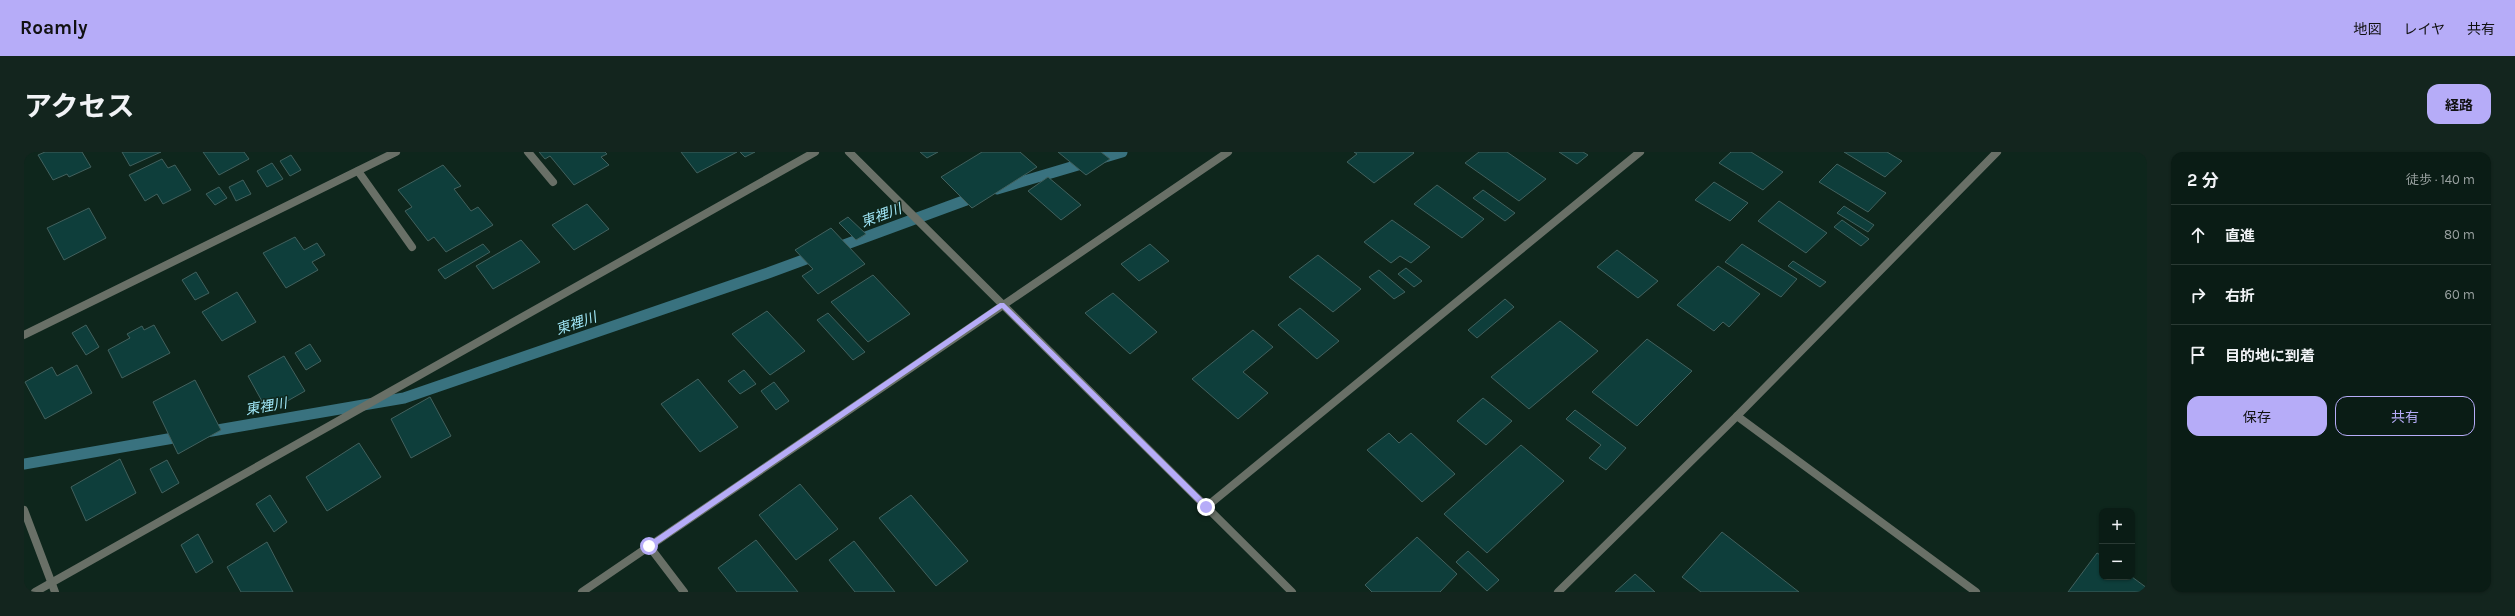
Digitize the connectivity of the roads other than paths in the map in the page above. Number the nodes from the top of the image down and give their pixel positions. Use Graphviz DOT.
graph roads {
  1 [pos="396,152"];
  2 [pos="528,152"];
  3 [pos="815,152"];
  4 [pos="849,152"];
  5 [pos="1228,152"];
  6 [pos="1640,152"];
  7 [pos="1997,152"];
  8 [pos="358,171"];
  9 [pos="553,182"];
  10 [pos="412,247"];
  11 [pos="1002,305"];
  12 [pos="24,335"];
  13 [pos="1737,416"];
  14 [pos="1206,507"];
  15 [pos="24,510"];
  16 [pos="649,546"];
  17 [pos="51,583"];
  18 [pos="35,592"];
  19 [pos="55,592"];
  20 [pos="582,592"];
  21 [pos="684,592"];
  22 [pos="1292,592"];
  23 [pos="1558,592"];
  24 [pos="1976,592"];
  1 -- 8 [label="street"];
  2 -- 9 [label="street"];
  3 -- 17 [label="street"];
  4 -- 11 [label="street"];
  5 -- 11 [label="street"];
  6 -- 14 [label="street"];
  7 -- 13 [label="street"];
  8 -- 10 [label="street"];
  8 -- 12 [label="street"];
  11 -- 14 [label="street"];
  11 -- 16 [label="street"];
  13 -- 23 [label="street"];
  13 -- 24 [label="street"];
  14 -- 22 [label="street"];
  15 -- 17 [label="street"];
  16 -- 20 [label="street"];
  16 -- 21 [label="street"];
  17 -- 18 [label="street"];
  17 -- 19 [label="street"];
}
